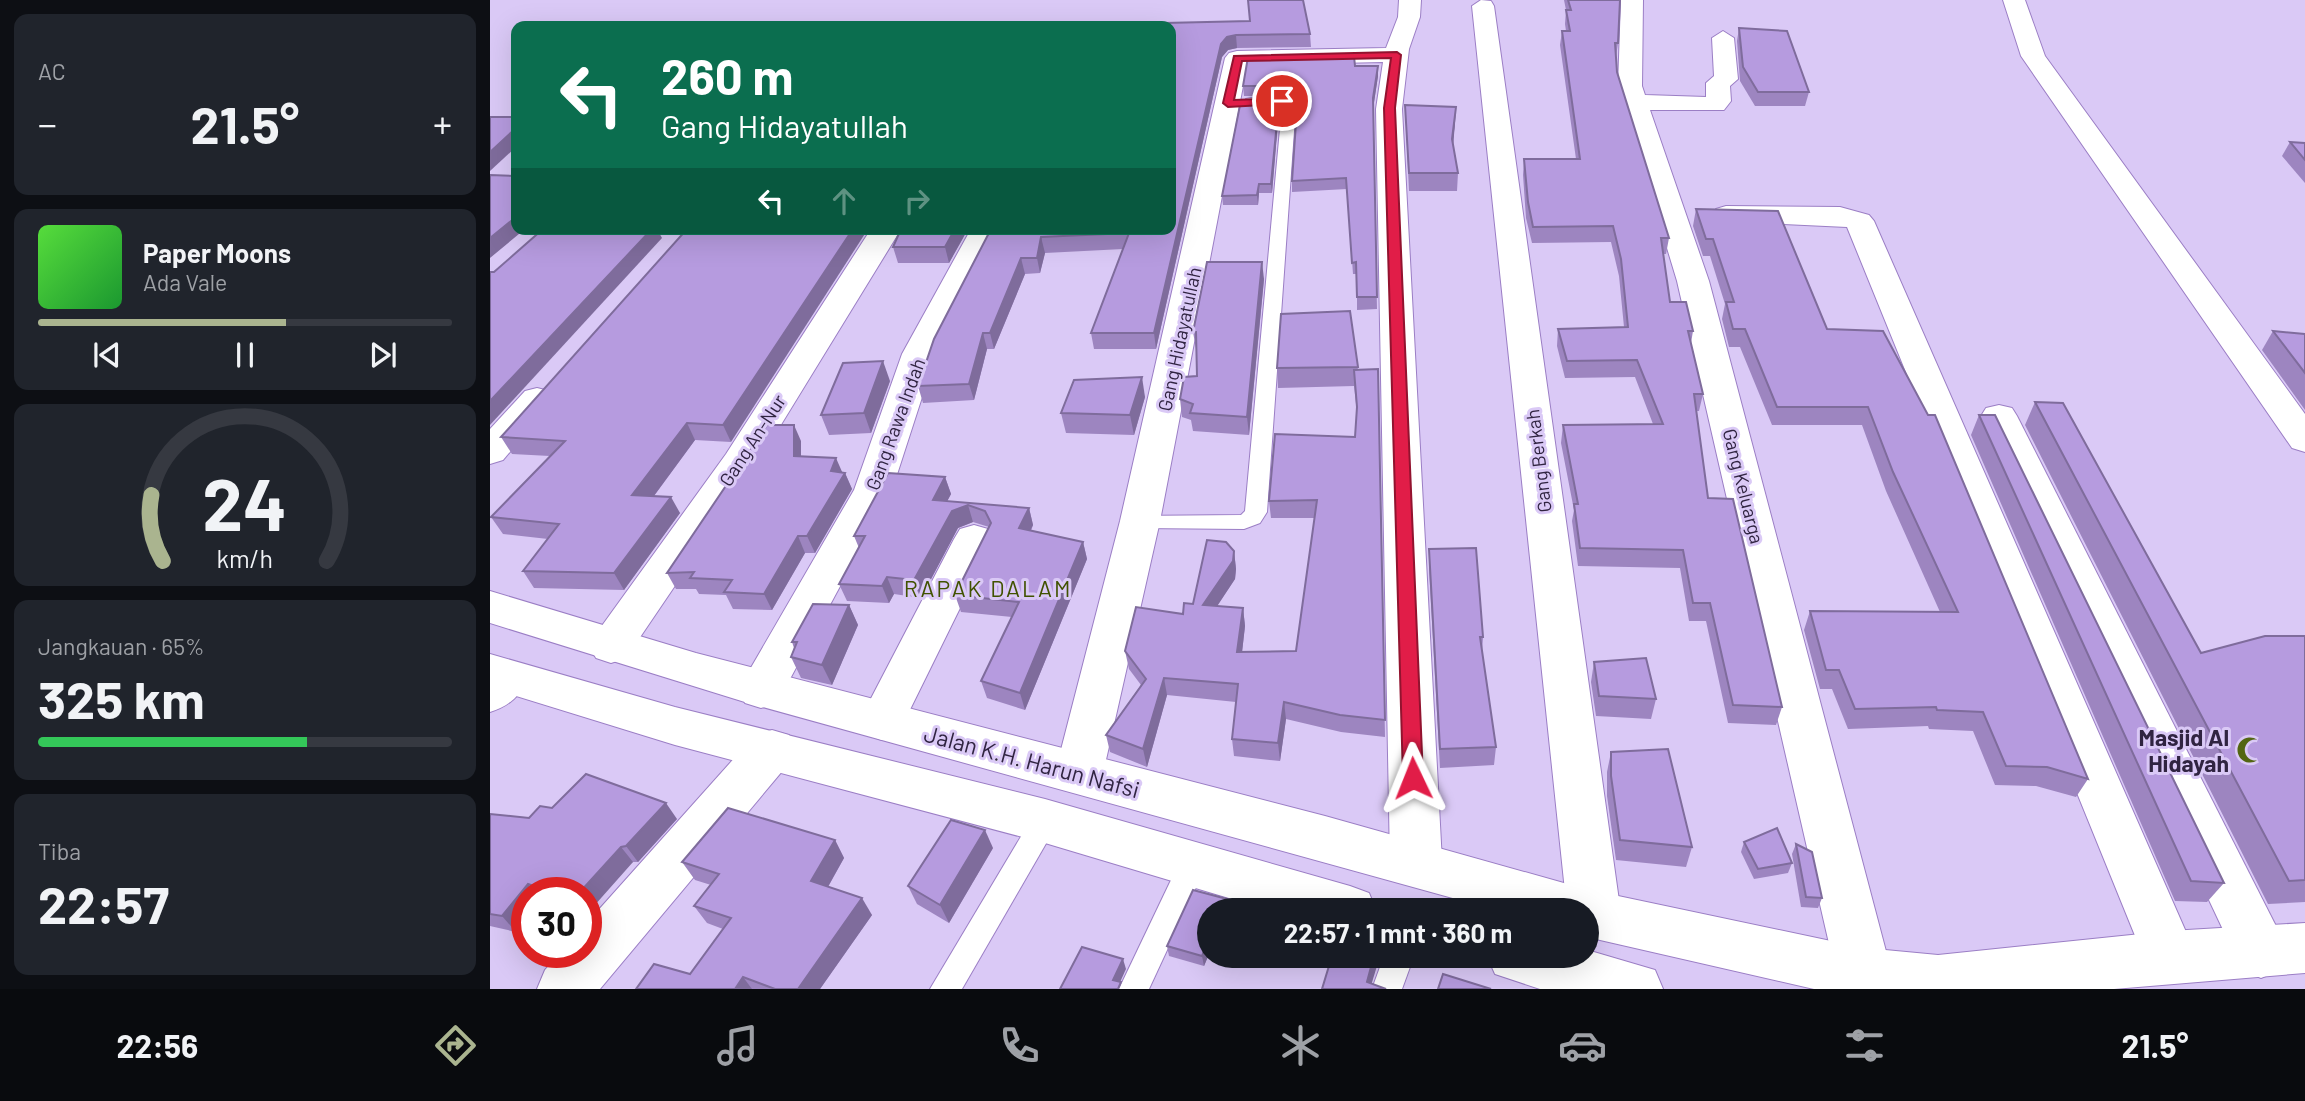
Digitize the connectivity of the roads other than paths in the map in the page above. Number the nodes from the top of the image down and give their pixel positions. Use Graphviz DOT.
graph roads {
  1 [pos="1410,0"];
  2 [pos="1632,0"];
  3 [pos="2014,0"];
  4 [pos="1483,6"];
  5 [pos="1723,38"];
  6 [pos="1397,55"];
  7 [pos="1636,102"];
  8 [pos="1228,103"];
  9 [pos="1671,214"];
  10 [pos="882,235"];
  11 [pos="983,235"];
  12 [pos="554,381"];
  13 [pos="1999,416"];
  14 [pos="2305,440"];
  15 [pos="490,452"];
  16 [pos="1140,520"];
  17 [pos="974,539"];
  18 [pos="490,607"];
  19 [pos="611,646"];
  20 [pos="496,681"];
  21 [pos="740,684"];
  22 [pos="882,721"];
  23 [pos="675,726"];
  24 [pos="772,749"];
  25 [pos="1079,773"];
  26 [pos="1045,821"];
  27 [pos="1416,862"];
  28 [pos="1192,866"];
  29 [pos="1307,898"];
  30 [pos="1536,898"];
  31 [pos="1584,898"];
  32 [pos="1599,916"];
  33 [pos="2283,950"];
  34 [pos="2170,957"];
  35 [pos="1395,968"];
  36 [pos="1558,968"];
  37 [pos="1864,974"];
  38 [pos="565,989"];
  39 [pos="945,989"];
  40 [pos="1133,989"];
  41 [pos="1387,989"];
  42 [pos="1636,989"];
  1 -- 6 [label="street"];
  2 -- 7 [label="street, Gang Keluarga"];
  3 -- 14 [label="street"];
  4 -- 31 [label="street, Gang Berkah"];
  5 -- 7 [label="street"];
  6 -- 8 [label="street, Gang Hidayatullah"];
  6 -- 27 [label="street"];
  7 -- 9 [label="street, Gang Keluarga"];
  8 -- 16 [label="street, Gang Hidayatullah"];
  8 -- 16 [label="lane"];
  9 -- 34 [label="street"];
  9 -- 37 [label="street, Gang Keluarga"];
  10 -- 19 [label="street, Gang An-Nur"];
  11 -- 21 [label="street, Gang Rawa Indah"];
  12 -- 15 [label="street"];
  13 -- 33 [label="street"];
  16 -- 25 [label="street, Gang Hidayatullah"];
  17 -- 22 [label="street"];
  18 -- 19 [label="street, Jalan K.H. Harun Nafsi"];
  19 -- 21 [label="street, Jalan K.H. Harun Nafsi"];
  20 -- 23 [label="street"];
  21 -- 22 [label="street, Jalan K.H. Harun Nafsi"];
  21 -- 23 [label="street, Gang Rawa Indah"];
  22 -- 25 [label="street, Jalan K.H. Harun Nafsi"];
  23 -- 24 [label="street"];
  24 -- 26 [label="street"];
  24 -- 38 [label="street"];
  25 -- 27 [label="street, Jalan K.H. Harun Nafsi"];
  26 -- 28 [label="street"];
  26 -- 39 [label="lane"];
  27 -- 30 [label="street, Jalan K.H. Harun Nafsi"];
  28 -- 29 [label="street"];
  28 -- 40 [label="lane"];
  32 -- 37 [label="street, Jalan K.H. Harun Nafsi"];
  33 -- 34 [label="street, Jalan K.H. Harun Nafsi"];
  34 -- 37 [label="street, Jalan K.H. Harun Nafsi"];
  35 -- 41 [label="lane"];
  36 -- 42 [label="street"];
}
